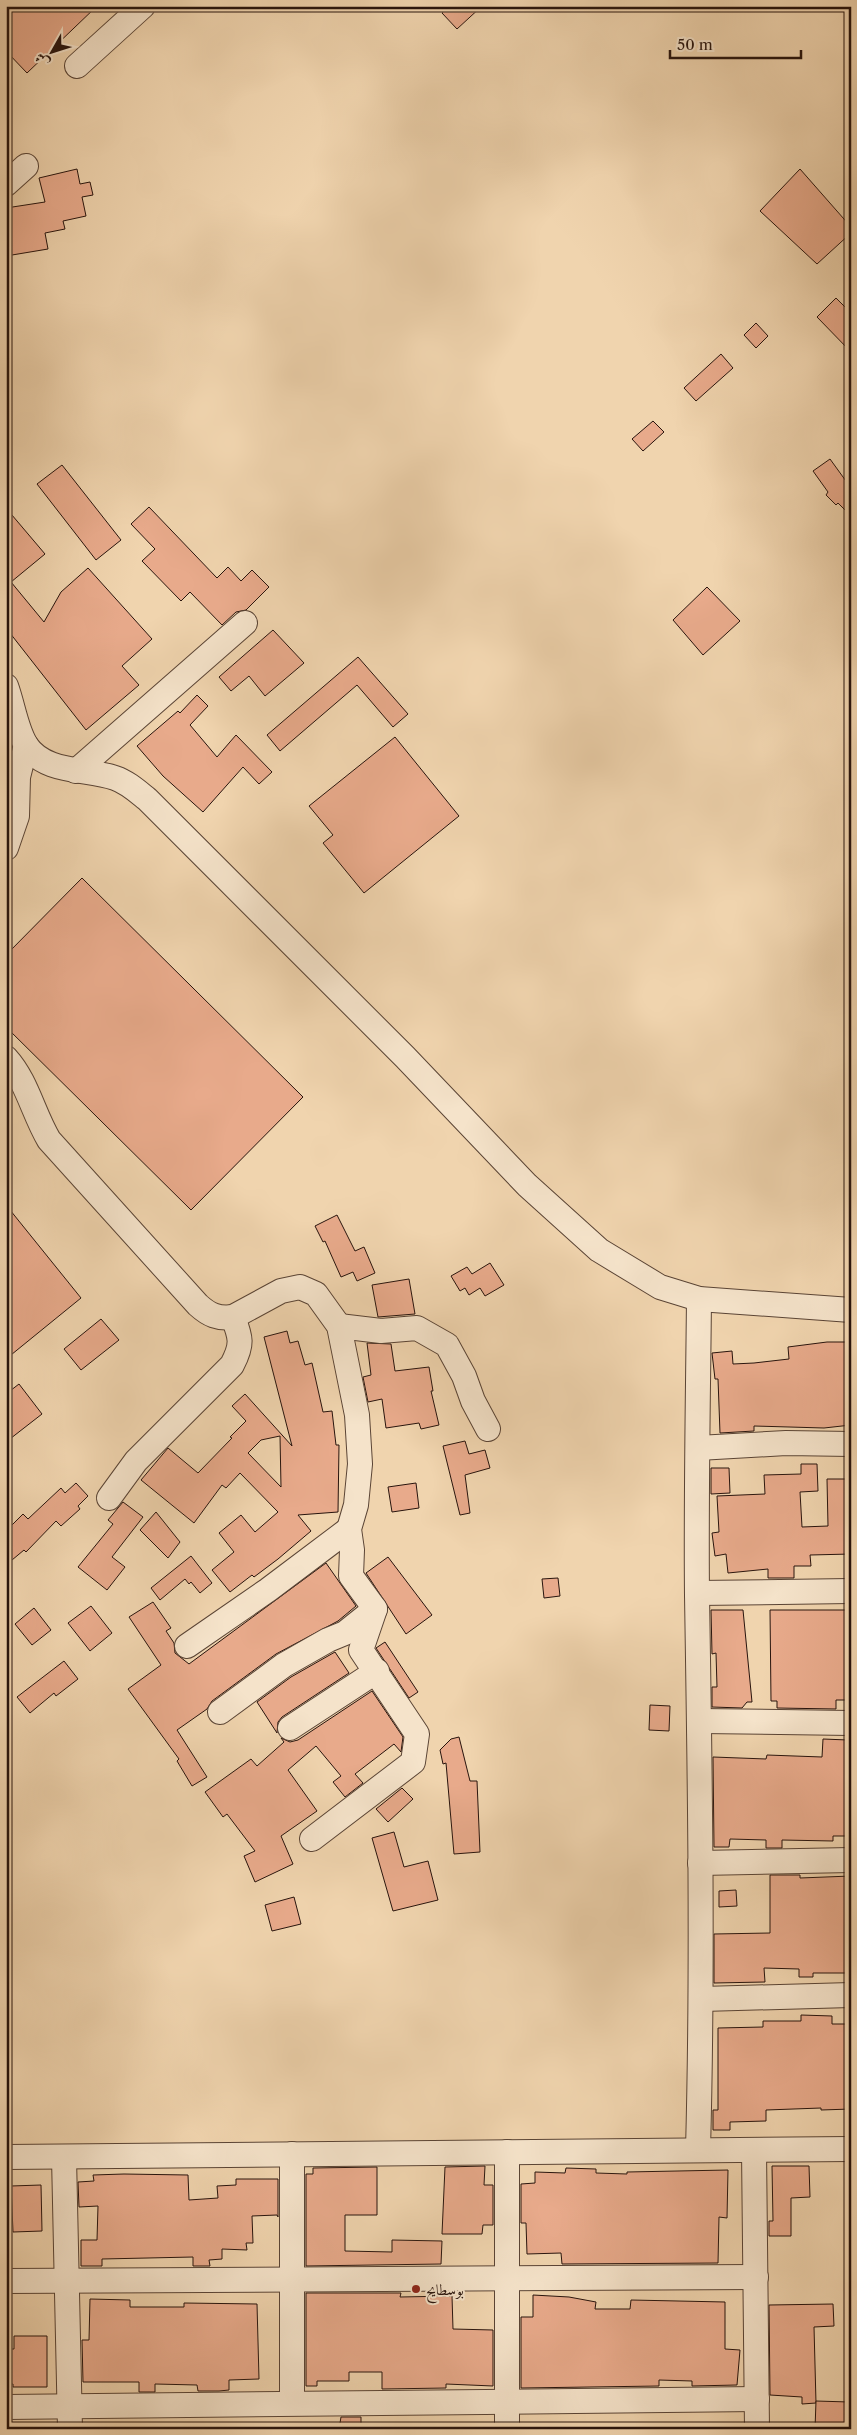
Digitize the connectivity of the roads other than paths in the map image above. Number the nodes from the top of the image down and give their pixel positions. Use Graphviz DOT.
graph roads {
  1 [pos="143,6"];
  2 [pos="77,66"];
  3 [pos="26,166"];
  4 [pos="6,184"];
  5 [pos="245,623"];
  6 [pos="6,686"];
  7 [pos="26,745"];
  8 [pos="76,771"];
  9 [pos="6,848"];
  10 [pos="6,1058"];
  11 [pos="699,1299"];
  12 [pos="851,1310"];
  13 [pos="233,1317"];
  14 [pos="339,1326"];
  15 [pos="488,1429"];
  16 [pos="851,1444"];
  17 [pos="698,1448"];
  18 [pos="109,1498"];
  19 [pos="349,1529"];
  20 [pos="851,1591"];
  21 [pos="697,1593"];
  22 [pos="375,1609"];
  23 [pos="187,1646"];
  24 [pos="377,1671"];
  25 [pos="220,1712"];
  26 [pos="701,1722"];
  27 [pos="851,1722"];
  28 [pos="290,1728"];
  29 [pos="312,1839"];
  30 [pos="851,1860"];
  31 [pos="700,1863"];
  32 [pos="851,1995"];
  33 [pos="702,1999"];
  34 [pos="851,2149"];
  35 [pos="698,2150"];
  36 [pos="754,2150"];
  37 [pos="507,2152"];
  38 [pos="292,2154"];
  39 [pos="6,2157"];
  40 [pos="64,2157"];
  41 [pos="756,2277"];
  42 [pos="507,2279"];
  43 [pos="292,2280"];
  44 [pos="6,2281"];
  45 [pos="67,2281"];
  46 [pos="757,2399"];
  47 [pos="292,2403"];
  48 [pos="506,2404"];
  49 [pos="6,2407"];
  50 [pos="70,2418"];
  51 [pos="506,2429"];
  52 [pos="757,2429"];
  1 -- 2 [label="street"];
  3 -- 4 [label="street"];
  5 -- 8 [label="street"];
  6 -- 7 [label="street"];
  7 -- 8 [label="street"];
  7 -- 9 [label="street"];
  8 -- 11 [label="street"];
  10 -- 13 [label="street"];
  11 -- 12 [label="street"];
  11 -- 17 [label="street"];
  13 -- 14 [label="street"];
  13 -- 18 [label="street"];
  14 -- 15 [label="street"];
  14 -- 19 [label="street"];
  16 -- 17 [label="street"];
  17 -- 21 [label="street"];
  19 -- 22 [label="street"];
  19 -- 23 [label="street"];
  20 -- 21 [label="street"];
  21 -- 26 [label="street"];
  22 -- 24 [label="street"];
  22 -- 25 [label="street"];
  24 -- 28 [label="street"];
  24 -- 29 [label="street"];
  26 -- 27 [label="street"];
  26 -- 31 [label="street"];
  30 -- 31 [label="street"];
  31 -- 33 [label="street"];
  32 -- 33 [label="street"];
  33 -- 35 [label="street"];
  34 -- 36 [label="street"];
  35 -- 36 [label="street"];
  35 -- 37 [label="street"];
  36 -- 41 [label="street"];
  37 -- 38 [label="street"];
  37 -- 42 [label="street"];
  38 -- 40 [label="street"];
  38 -- 43 [label="street"];
  39 -- 40 [label="street"];
  40 -- 45 [label="street"];
  41 -- 42 [label="street"];
  41 -- 46 [label="street"];
  42 -- 43 [label="street"];
  42 -- 48 [label="street"];
  43 -- 45 [label="street"];
  43 -- 47 [label="street"];
  44 -- 45 [label="street"];
  45 -- 50 [label="street"];
  46 -- 48 [label="street"];
  46 -- 52 [label="street"];
  47 -- 48 [label="street"];
  47 -- 50 [label="street"];
  48 -- 51 [label="street"];
  49 -- 50 [label="street"];
}
